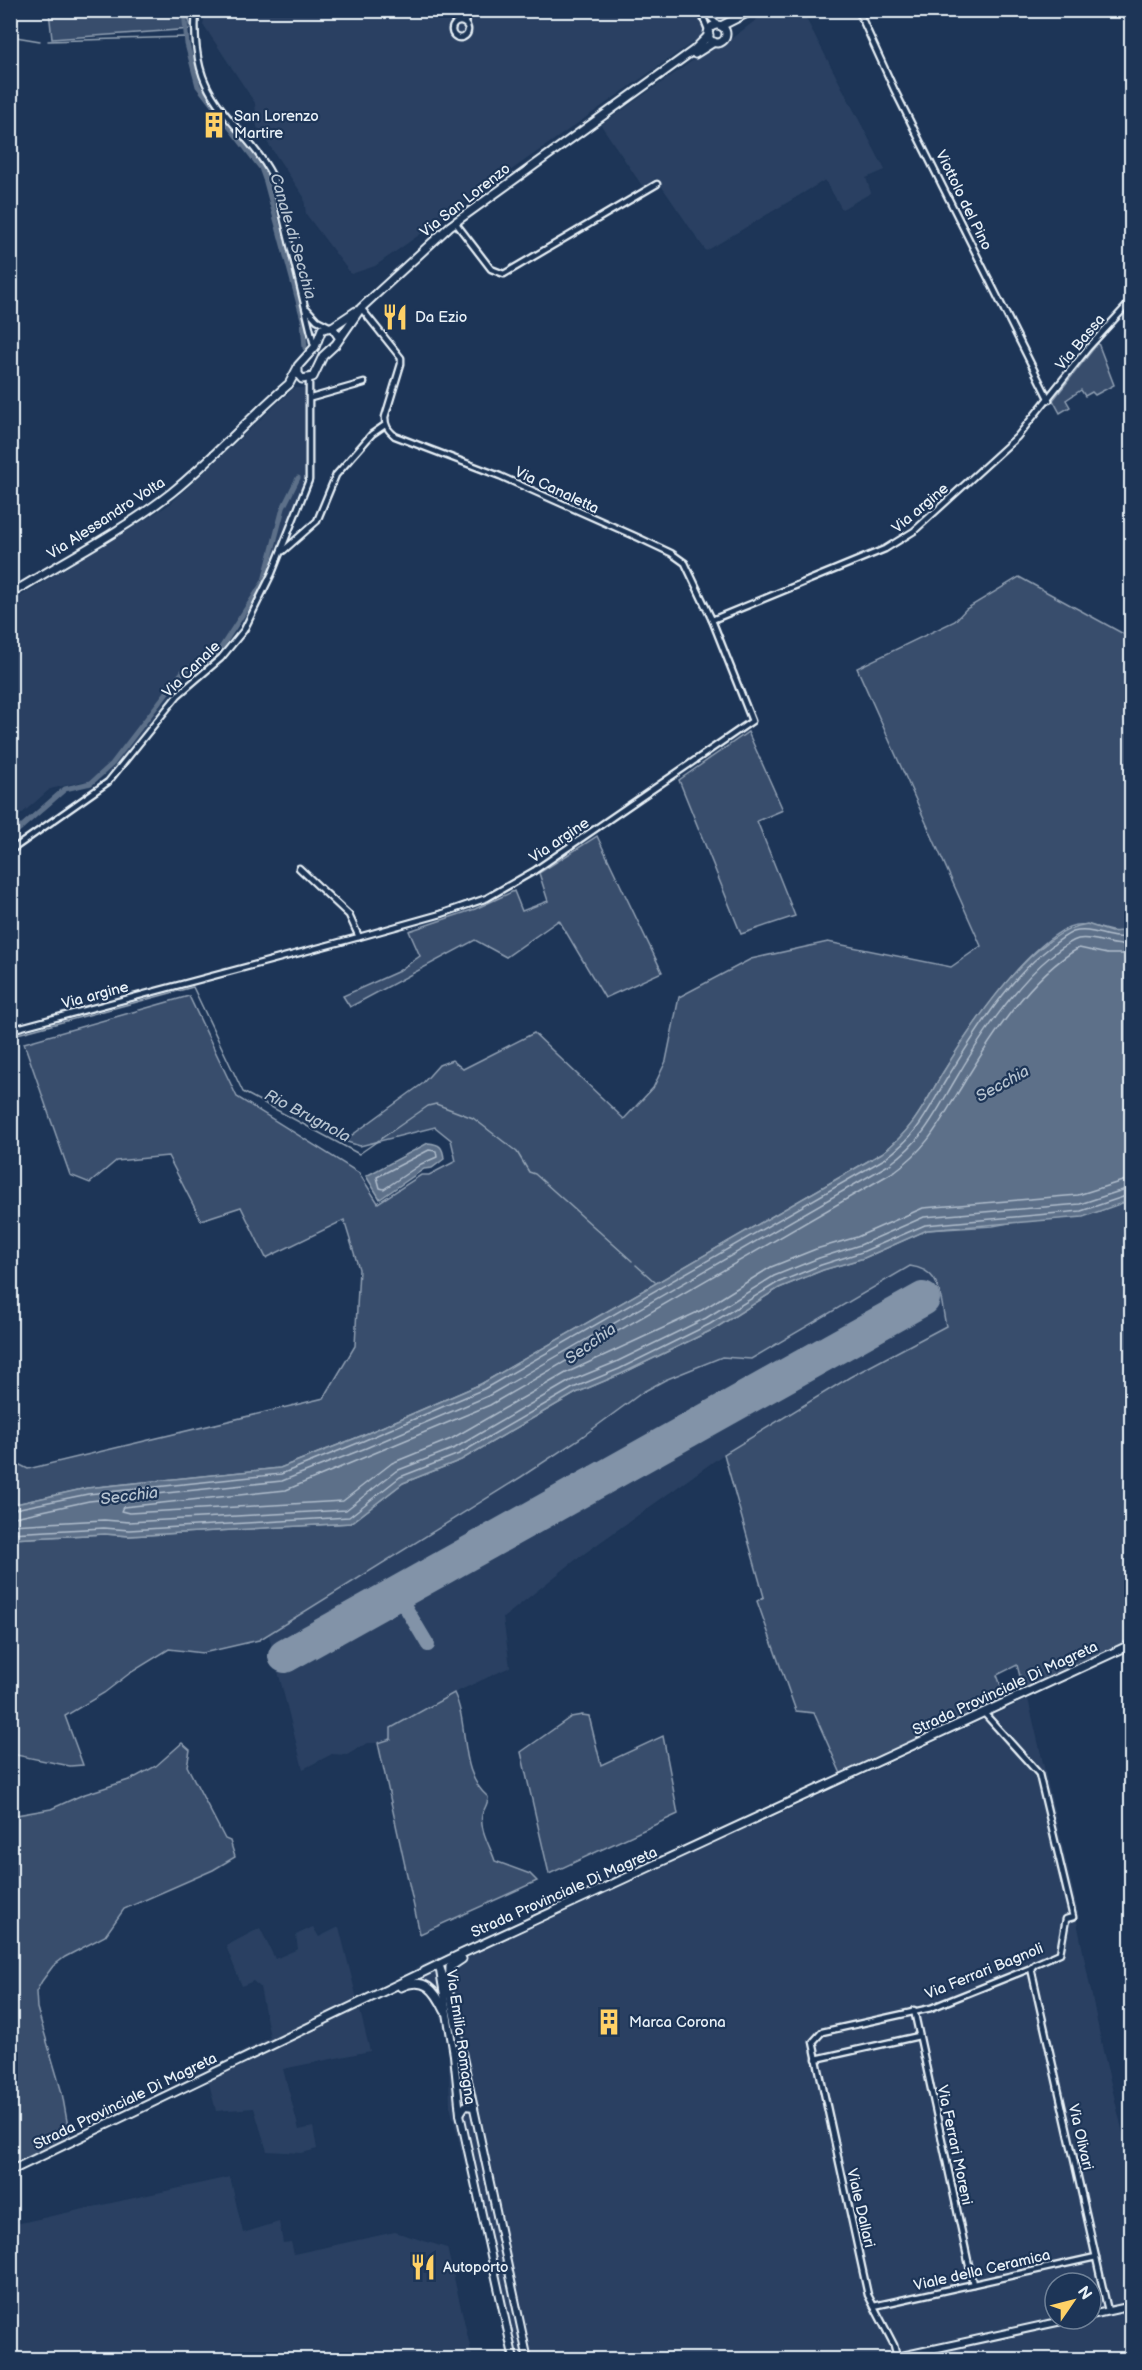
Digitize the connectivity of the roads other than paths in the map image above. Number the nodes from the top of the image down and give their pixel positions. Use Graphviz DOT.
graph roads {
  1 [pos="196,10"];
  2 [pos="472,10"];
  3 [pos="702,10"];
  4 [pos="753,10"];
  5 [pos="858,10"];
  6 [pos="744,17"];
  7 [pos="464,23"];
  8 [pos="719,26"];
  9 [pos="709,34"];
  10 [pos="726,35"];
  11 [pos="714,42"];
  12 [pos="594,123"];
  13 [pos="657,184"];
  14 [pos="455,222"];
  15 [pos="1131,300"];
  16 [pos="361,308"];
  17 [pos="307,309"];
  18 [pos="330,327"];
  19 [pos="339,337"];
  20 [pos="314,350"];
  21 [pos="297,369"];
  22 [pos="306,379"];
  23 [pos="364,383"];
  24 [pos="289,384"];
  25 [pos="311,398"];
  26 [pos="1049,400"];
  27 [pos="385,425"];
  28 [pos="280,552"];
  29 [pos="10,594"];
  30 [pos="712,620"];
  31 [pos="752,722"];
  32 [pos="10,851"];
  33 [pos="298,868"];
  34 [pos="359,937"];
  35 [pos="10,1030"];
  36 [pos="1131,1644"];
  37 [pos="984,1713"];
  38 [pos="494,1939"];
  39 [pos="439,1964"];
  40 [pos="1031,1968"];
  41 [pos="449,1992"];
  42 [pos="371,1997"];
  43 [pos="914,2010"];
  44 [pos="445,2011"];
  45 [pos="919,2036"];
  46 [pos="816,2059"];
  47 [pos="474,2107"];
  48 [pos="460,2114"];
  49 [pos="10,2171"];
  50 [pos="1096,2257"];
  51 [pos="973,2284"];
  52 [pos="1131,2306"];
  53 [pos="874,2307"];
  54 [pos="1108,2311"];
  55 [pos="1103,2312"];
  56 [pos="1043,2325"];
  57 [pos="933,2348"];
  58 [pos="897,2356"];
  59 [pos="514,2360"];
  60 [pos="528,2360"];
  61 [pos="883,2360"];
  62 [pos="936,2360"];
  1 -- 17 [label="street"];
  2 -- 7 [label="street"];
  3 -- 8 [label="street"];
  3 -- 9 [label="street"];
  4 -- 6 [label="main road"];
  5 -- 26 [label="street, Viottolo del Pino"];
  6 -- 8 [label="main road"];
  6 -- 10 [label="main road"];
  8 -- 9 [label="main road"];
  8 -- 10 [label="main road"];
  9 -- 11 [label="main road"];
  9 -- 12 [label="main road, Via San Lorenzo"];
  10 -- 11 [label="main road"];
  11 -- 12 [label="main road, Via San Lorenzo"];
  12 -- 14 [label="main road, Via San Lorenzo"];
  13 -- 14 [label="street"];
  14 -- 16 [label="main road, Via San Lorenzo"];
  15 -- 26 [label="street, Via Bassa"];
  16 -- 18 [label="main road"];
  16 -- 19 [label="main road"];
  16 -- 27 [label="street"];
  17 -- 18 [label="street"];
  17 -- 20 [label="street"];
  18 -- 19 [label="main road"];
  18 -- 20 [label="main road"];
  19 -- 22 [label="main road"];
  20 -- 21 [label="main road"];
  21 -- 22 [label="main road"];
  21 -- 24 [label="main road"];
  22 -- 24 [label="main road"];
  22 -- 25 [label="street, Via Canale"];
  23 -- 25 [label="street"];
  24 -- 29 [label="main road, Via Alessandro Volta"];
  25 -- 28 [label="street, Via Canale"];
  26 -- 30 [label="street, Via argine"];
  27 -- 28 [label="street"];
  27 -- 30 [label="street, Via Canaletta"];
  28 -- 32 [label="street, Via Canale"];
  30 -- 31 [label="street, Via Canaletta"];
  31 -- 34 [label="street, Via argine"];
  33 -- 34 [label="street"];
  34 -- 35 [label="street, Via argine"];
  36 -- 37 [label="main road, Strada Provinciale Di Magreta"];
  37 -- 38 [label="main road, Strada Provinciale Di Magreta"];
  37 -- 40 [label="street, Via Ferrari Bagnoli"];
  38 -- 39 [label="main road, Strada Provinciale Di Magreta"];
  38 -- 41 [label="main road"];
  39 -- 41 [label="street, Via Emilia Romagna"];
  39 -- 42 [label="main road, Strada Provinciale Di Magreta"];
  39 -- 44 [label="street, Via Emilia Romagna"];
  40 -- 43 [label="street, Via Ferrari Bagnoli"];
  40 -- 50 [label="street, Via Olivari"];
  41 -- 47 [label="street, Via Emilia Romagna"];
  42 -- 44 [label="main road"];
  42 -- 49 [label="main road, Strada Provinciale Di Magreta"];
  43 -- 45 [label="street, Via Ferrari Moreni"];
  43 -- 46 [label="street, Via Ferrari Bagnoli"];
  44 -- 48 [label="street, Via Emilia Romagna"];
  45 -- 46 [label="street"];
  45 -- 51 [label="street, Via Ferrari Moreni"];
  46 -- 53 [label="street, Viale Dallari"];
  47 -- 48 [label="street, Via Emilia Romagna"];
  47 -- 60 [label="street, Via Emilia Romagna"];
  48 -- 59 [label="street, Via Emilia Romagna"];
  50 -- 51 [label="street, Viale della Ceramica"];
  50 -- 54 [label="street, Via Olivari"];
  51 -- 53 [label="street, Viale della Ceramica"];
  52 -- 54 [label="street"];
  53 -- 58 [label="street, Viale Dallari"];
  54 -- 55 [label="street"];
  56 -- 57 [label="street"];
  57 -- 58 [label="street"];
  57 -- 62 [label="street"];
  58 -- 61 [label="street"];
}
